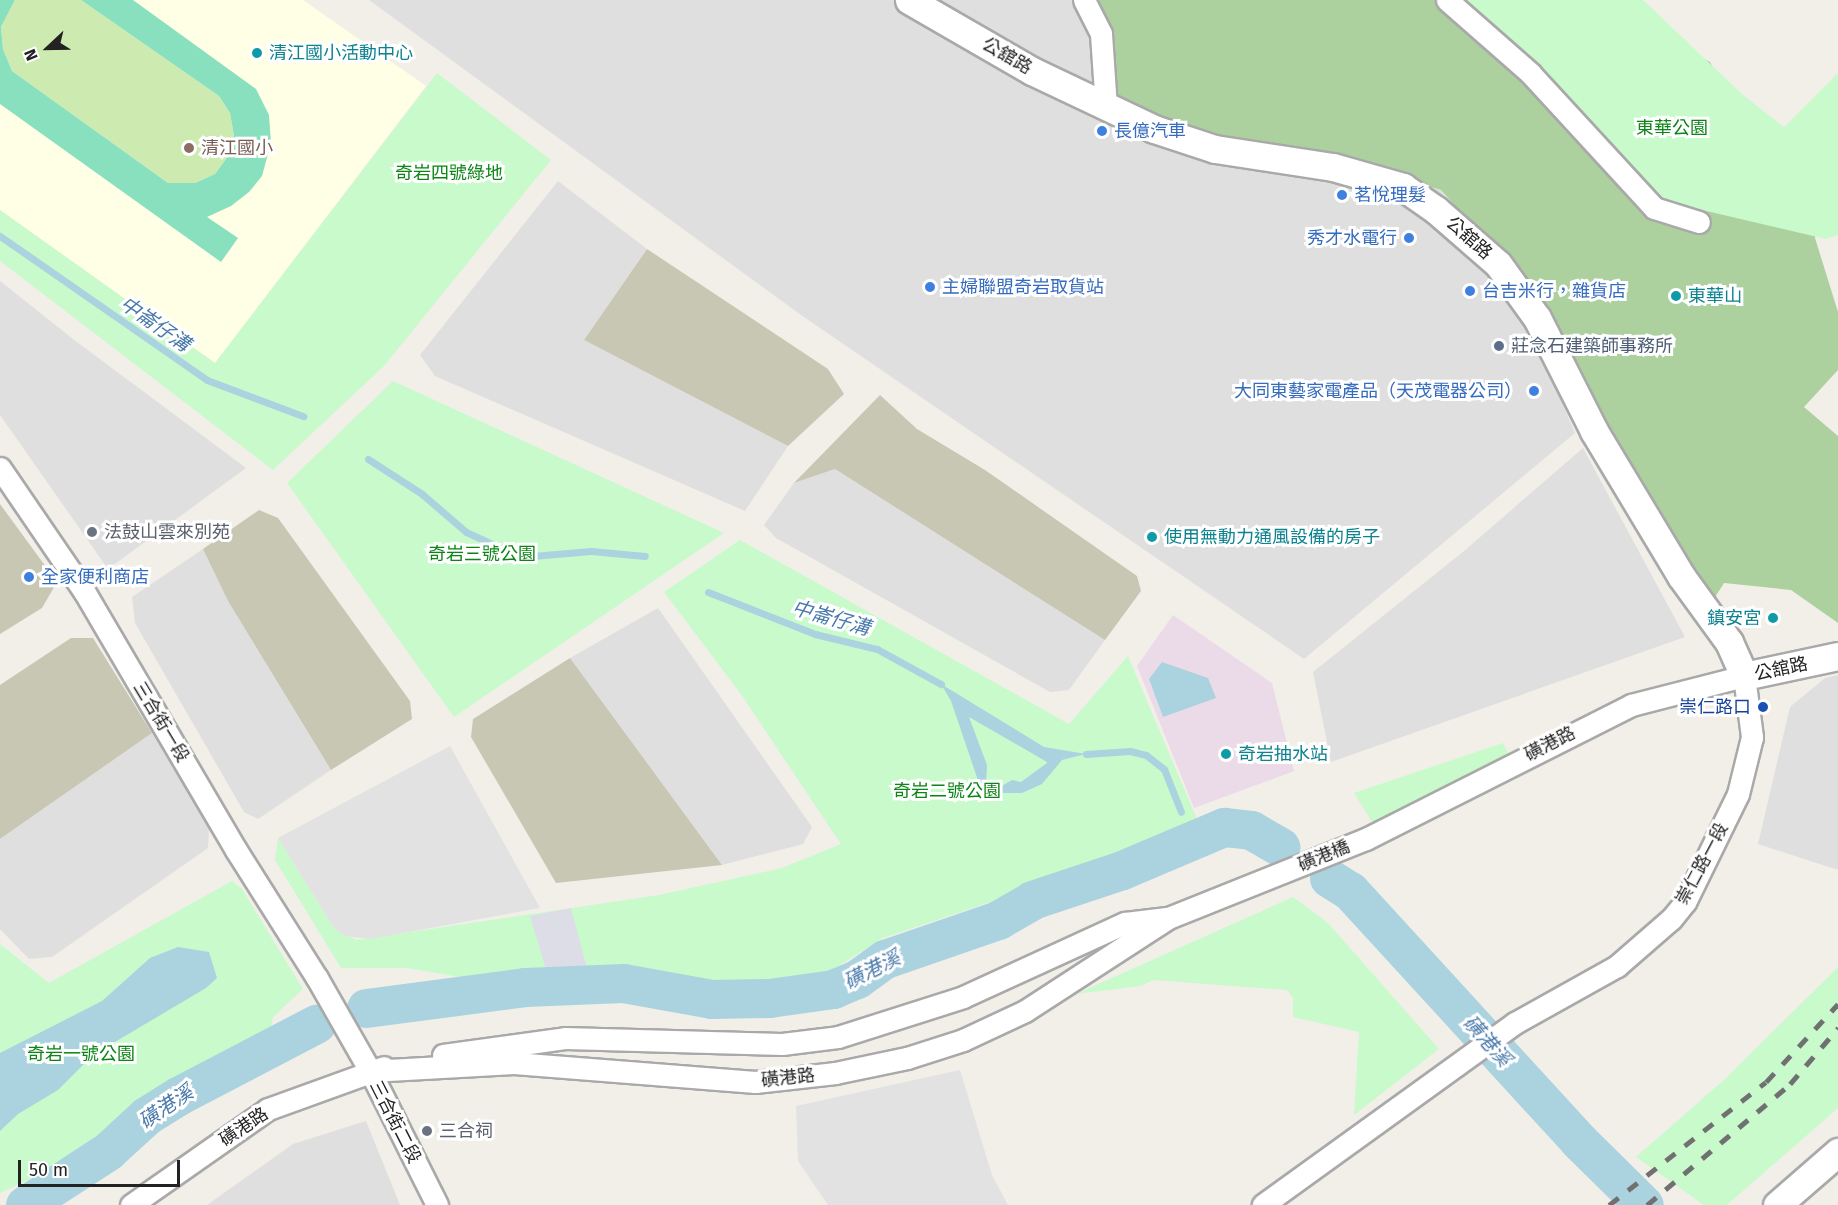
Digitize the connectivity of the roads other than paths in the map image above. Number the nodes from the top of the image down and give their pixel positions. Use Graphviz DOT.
graph roads {
  1 [pos="909,0"];
  2 [pos="1084,0"];
  3 [pos="1446,0"];
  4 [pos="1106,108"];
  5 [pos="1699,222"];
  6 [pos="0,468"];
  7 [pos="1838,656"];
  8 [pos="1744,676"];
  9 [pos="1366,839"];
  10 [pos="1283,872"];
  11 [pos="1168,918"];
  12 [pos="353,1040"];
  13 [pos="370,1071"];
  14 [pos="1838,1152"];
  15 [pos="131,1205"];
  16 [pos="437,1205"];
  17 [pos="1263,1205"];
  18 [pos="1777,1205"];
  1 -- 4 [label="street, 公舘路"];
  2 -- 4 [label="street"];
  3 -- 5 [label="street"];
  4 -- 8 [label="street, 公舘路"];
  6 -- 12 [label="street, 三合街一段"];
  7 -- 8 [label="street, 公舘路"];
  8 -- 9 [label="street, 磺港路"];
  8 -- 17 [label="street, 崇仁路一段"];
  9 -- 10 [label="street, 磺港橋"];
  10 -- 11 [label="street, 磺港路"];
  11 -- 13 [label="street, 磺港路"];
  11 -- 13 [label="street, 磺港路"];
  12 -- 13 [label="street, 三合街二段"];
  13 -- 15 [label="street, 磺港路"];
  13 -- 16 [label="street, 三合街二段"];
  14 -- 18 [label="street"];
}
